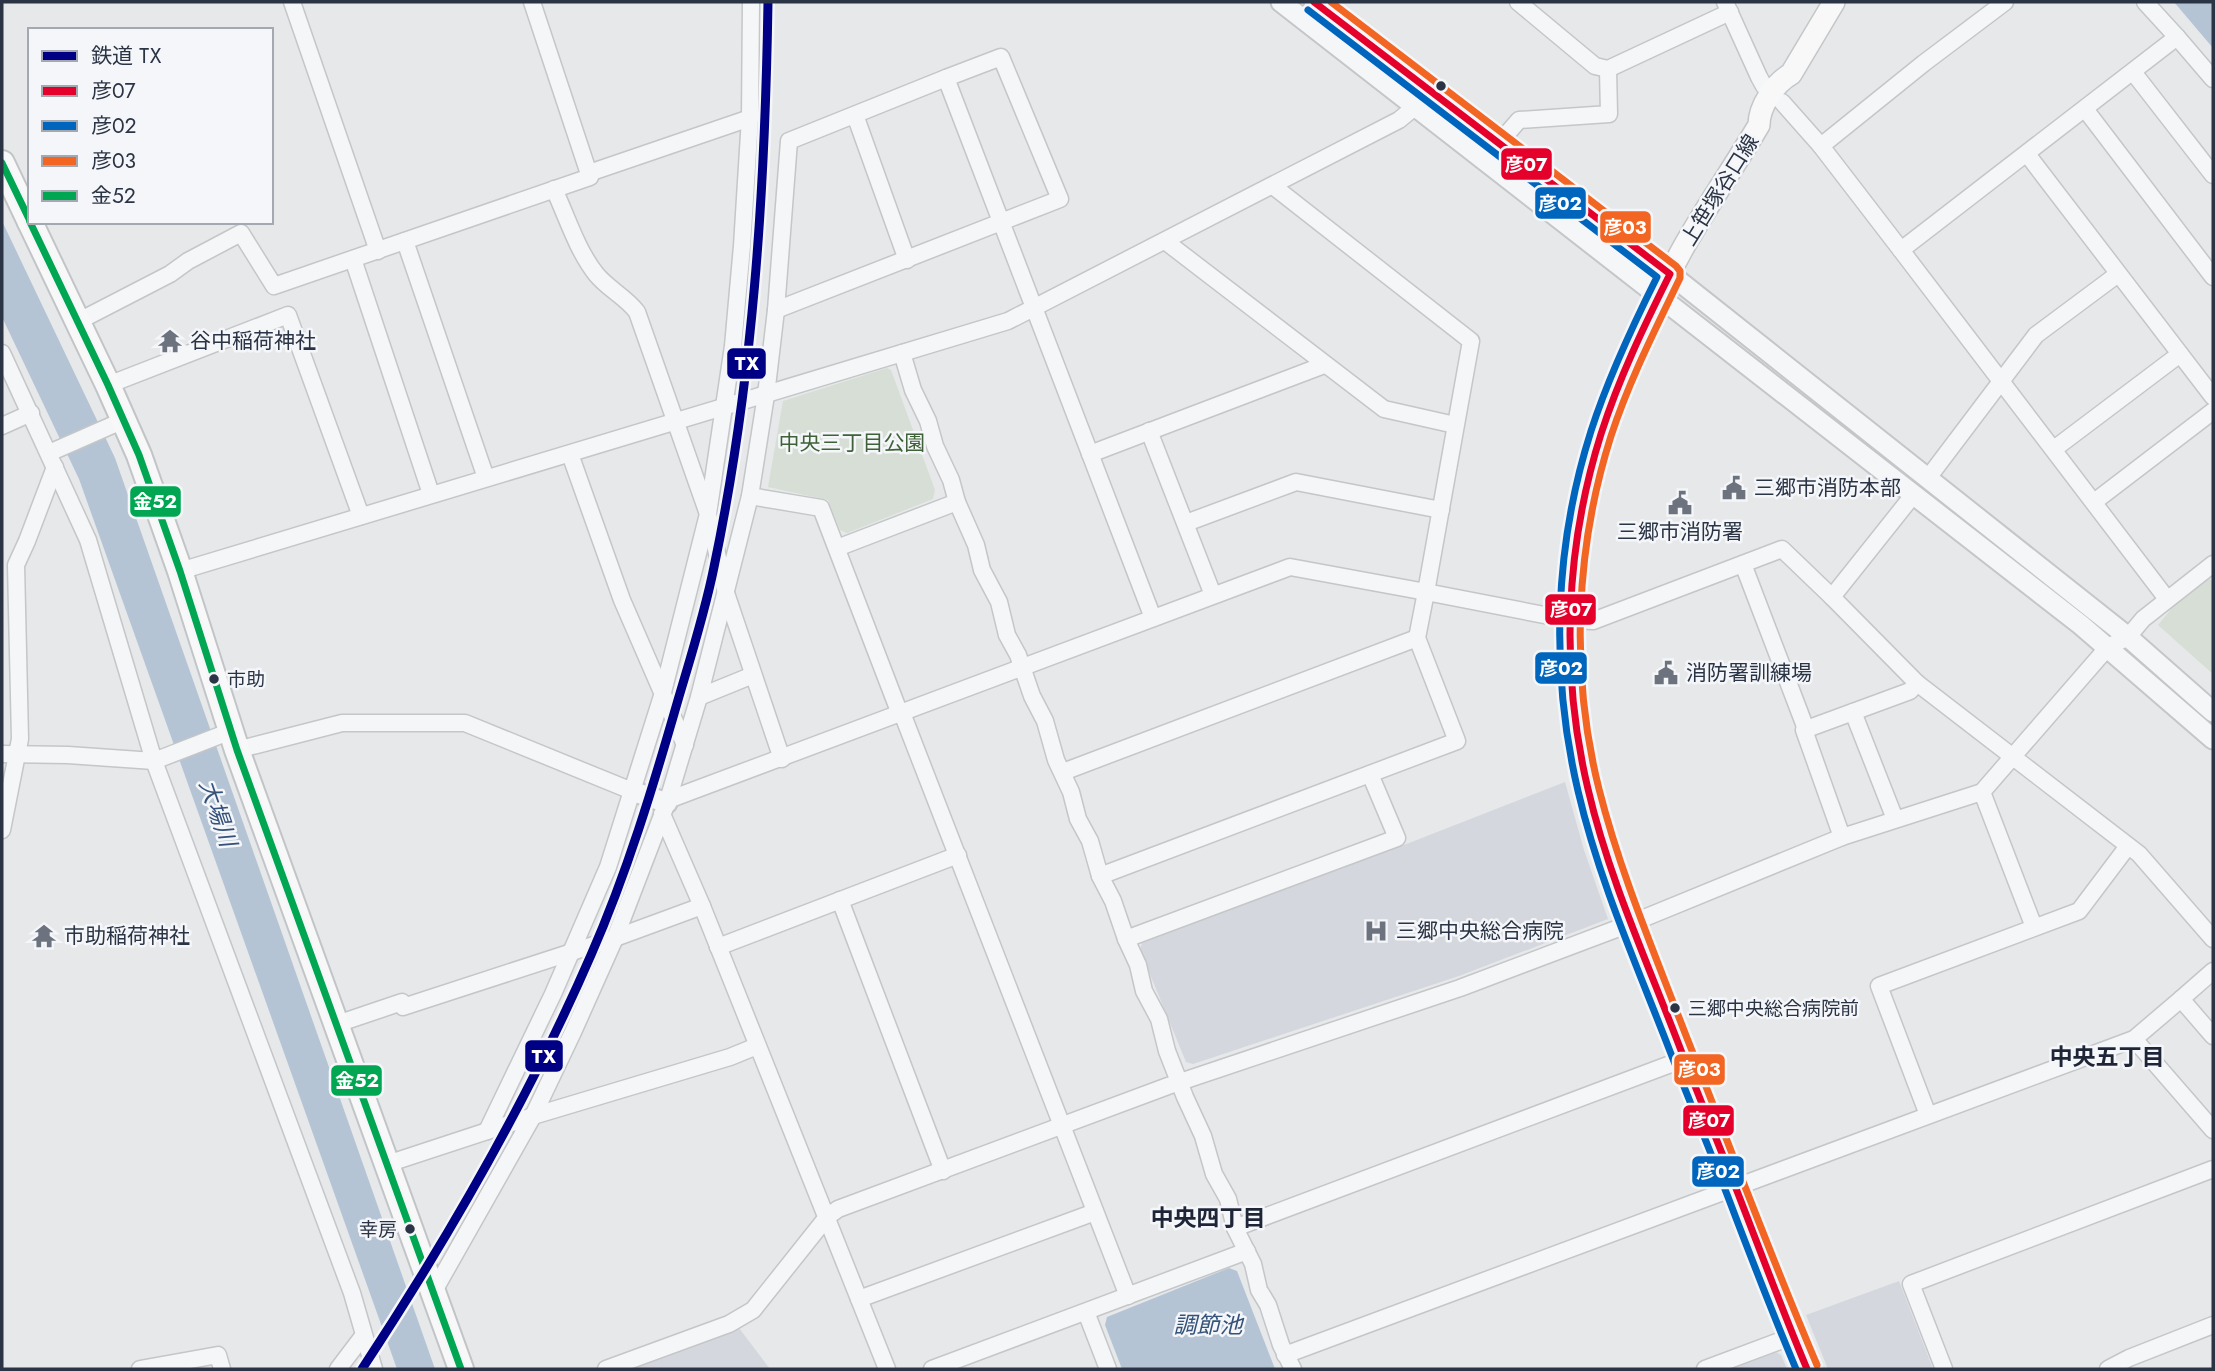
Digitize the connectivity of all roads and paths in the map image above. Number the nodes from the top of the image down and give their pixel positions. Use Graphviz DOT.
graph roads {
  1 [pos="292,2"];
  2 [pos="532,2"];
  3 [pos="751,2"];
  4 [pos="1281,2"];
  5 [pos="1314,2"];
  6 [pos="1518,2"];
  7 [pos="1833,2"];
  8 [pos="2005,2"];
  9 [pos="2145,2"];
  10 [pos="1728,7"];
  11 [pos="2177,37"];
  12 [pos="1608,69"];
  13 [pos="2133,72"];
  14 [pos="946,79"];
  15 [pos="2213,79"];
  16 [pos="1777,98"];
  17 [pos="1416,106"];
  18 [pos="2085,109"];
  19 [pos="855,115"];
  20 [pos="750,118"];
  21 [pos="1499,142"];
  22 [pos="1821,146"];
  23 [pos="2027,153"];
  24 [pos="2,163"];
  25 [pos="589,173"];
  26 [pos="2213,175"];
  27 [pos="1273,186"];
  28 [pos="554,189"];
  29 [pos="28,218"];
  30 [pos="1002,223"];
  31 [pos="31,224"];
  32 [pos="405,241"];
  33 [pos="1165,241"];
  34 [pos="1901,250"];
  35 [pos="378,251"];
  36 [pos="353,260"];
  37 [pos="907,260"];
  38 [pos="1670,274"];
  39 [pos="2118,274"];
  40 [pos="2213,277"];
  41 [pos="1659,297"];
  42 [pos="1034,309"];
  43 [pos="776,310"];
  44 [pos="77,322"];
  45 [pos="2,353"];
  46 [pos="902,353"];
  47 [pos="2180,354"];
  48 [pos="1324,365"];
  49 [pos="2001,382"];
  50 [pos="108,385"];
  51 [pos="766,395"];
  52 [pos="2213,397"];
  53 [pos="725,405"];
  54 [pos="2213,411"];
  55 [pos="31,413"];
  56 [pos="674,422"];
  57 [pos="117,424"];
  58 [pos="1455,425"];
  59 [pos="2,426"];
  60 [pos="1149,431"];
  61 [pos="2054,449"];
  62 [pos="570,454"];
  63 [pos="1090,454"];
  64 [pos="54,456"];
  65 [pos="486,478"];
  66 [pos="1928,478"];
  67 [pos="431,494"];
  68 [pos="1914,494"];
  69 [pos="750,495"];
  70 [pos="957,502"];
  71 [pos="2094,502"];
  72 [pos="1441,510"];
  73 [pos="708,514"];
  74 [pos="361,516"];
  75 [pos="1186,523"];
  76 [pos="837,548"];
  77 [pos="1744,564"];
  78 [pos="2213,564"];
  79 [pos="180,572"];
  80 [pos="1426,592"];
  81 [pos="726,593"];
  82 [pos="1213,595"];
  83 [pos="1832,597"];
  84 [pos="2167,599"];
  85 [pos="1153,618"];
  86 [pos="1570,620"];
  87 [pos="2128,637"];
  88 [pos="1417,638"];
  89 [pos="2108,647"];
  90 [pos="1023,668"];
  91 [pos="753,675"];
  92 [pos="1917,683"];
  93 [pos="662,696"];
  94 [pos="699,697"];
  95 [pos="1853,712"];
  96 [pos="2213,712"];
  97 [pos="901,714"];
  98 [pos="1806,729"];
  99 [pos="228,739"];
  100 [pos="2213,739"];
  101 [pos="685,745"];
  102 [pos="10,754"];
  103 [pos="2014,756"];
  104 [pos="160,759"];
  105 [pos="782,759"];
  106 [pos="1063,772"];
  107 [pos="1370,774"];
  108 [pos="632,791"];
  109 [pos="1982,792"];
  110 [pos="666,806"];
  111 [pos="1895,819"];
  112 [pos="2,830"];
  113 [pos="1842,837"];
  114 [pos="2128,846"];
  115 [pos="958,855"];
  116 [pos="1100,876"];
  117 [pos="840,900"];
  118 [pos="702,906"];
  119 [pos="1632,923"];
  120 [pos="2035,927"];
  121 [pos="615,938"];
  122 [pos="1126,939"];
  123 [pos="2213,939"];
  124 [pos="718,947"];
  125 [pos="571,951"];
  126 [pos="2213,971"];
  127 [pos="2181,999"];
  128 [pos="337,1024"];
  129 [pos="2213,1036"];
  130 [pos="2134,1038"];
  131 [pos="757,1046"];
  132 [pos="1684,1059"];
  133 [pos="1180,1082"];
  134 [pos="1928,1115"];
  135 [pos="533,1116"];
  136 [pos="1062,1126"];
  137 [pos="2213,1130"];
  138 [pos="487,1131"];
  139 [pos="387,1164"];
  140 [pos="2213,1169"];
  141 [pos="943,1171"];
  142 [pos="1736,1188"];
  143 [pos="1095,1212"];
  144 [pos="827,1217"];
  145 [pos="1236,1228"];
  146 [pos="1247,1251"];
  147 [pos="434,1292"];
  148 [pos="1128,1296"];
  149 [pos="859,1299"];
  150 [pos="1086,1312"];
  151 [pos="2213,1325"];
  152 [pos="363,1336"];
  153 [pos="1793,1336"];
  154 [pos="1289,1362"];
  155 [pos="141,1369"];
  156 [pos="222,1369"];
  157 [pos="338,1369"];
  158 [pos="374,1369"];
  159 [pos="461,1369"];
  160 [pos="606,1369"];
  161 [pos="887,1369"];
  162 [pos="932,1369"];
  163 [pos="1108,1369"];
  164 [pos="1705,1369"];
  165 [pos="1807,1369"];
  166 [pos="1944,1369"];
  167 [pos="2108,1369"];
  1 -- 35 [label="street"];
  2 -- 25 [label="street"];
  3 -- 20 [label="street"];
  4 -- 17 [label="street"];
  5 -- 21 [label="street"];
  6 -- 12 [label="street"];
  7 -- 16 [label="main road, 上笹塚谷口線"];
  8 -- 22 [label="street"];
  9 -- 11 [label="street"];
  10 -- 12 [label="street"];
  10 -- 16 [label="street"];
  11 -- 13 [label="street"];
  11 -- 15 [label="street"];
  12 -- 21 [label="street"];
  13 -- 18 [label="street"];
  13 -- 26 [label="street"];
  14 -- 19 [label="street"];
  14 -- 30 [label="street"];
  14 -- 30 [label="street"];
  16 -- 22 [label="street"];
  16 -- 38 [label="main road, 上笹塚谷口線"];
  17 -- 27 [label="street"];
  17 -- 41 [label="street"];
  18 -- 23 [label="street"];
  18 -- 40 [label="street"];
  19 -- 37 [label="street"];
  19 -- 43 [label="street"];
  20 -- 25 [label="street"];
  20 -- 53 [label="street"];
  21 -- 38 [label="street"];
  22 -- 34 [label="street"];
  23 -- 34 [label="street"];
  23 -- 39 [label="street"];
  24 -- 29 [label="main road"];
  25 -- 28 [label="street"];
  27 -- 33 [label="street"];
  27 -- 58 [label="street"];
  28 -- 32 [label="street"];
  28 -- 56 [label="street"];
  30 -- 37 [label="street"];
  30 -- 42 [label="street"];
  31 -- 44 [label="main road"];
  32 -- 35 [label="street"];
  32 -- 65 [label="street"];
  33 -- 42 [label="street"];
  33 -- 48 [label="street"];
  34 -- 49 [label="street"];
  35 -- 36 [label="street"];
  36 -- 44 [label="street"];
  36 -- 67 [label="street"];
  37 -- 43 [label="street"];
  38 -- 41 [label="main road, 上笹塚谷口線"];
  38 -- 66 [label="street"];
  39 -- 47 [label="street"];
  39 -- 49 [label="street"];
  41 -- 68 [label="street"];
  41 -- 86 [label="main road, 上笹塚谷口線"];
  42 -- 46 [label="street"];
  42 -- 63 [label="street"];
  43 -- 51 [label="street"];
  44 -- 50 [label="main road"];
  45 -- 55 [label="street"];
  46 -- 51 [label="street"];
  46 -- 70 [label="street"];
  47 -- 52 [label="street"];
  47 -- 61 [label="street"];
  48 -- 58 [label="street"];
  48 -- 60 [label="street"];
  49 -- 61 [label="street"];
  49 -- 66 [label="street"];
  50 -- 57 [label="main road"];
  50 -- 74 [label="street"];
  51 -- 53 [label="street"];
  51 -- 69 [label="street"];
  53 -- 56 [label="street"];
  53 -- 73 [label="street"];
  54 -- 71 [label="street"];
  55 -- 59 [label="street"];
  55 -- 64 [label="street"];
  56 -- 62 [label="street"];
  56 -- 73 [label="street"];
  57 -- 64 [label="street"];
  57 -- 79 [label="main road"];
  58 -- 72 [label="street"];
  60 -- 63 [label="street"];
  60 -- 75 [label="street"];
  61 -- 71 [label="street"];
  62 -- 65 [label="street"];
  62 -- 93 [label="street"];
  63 -- 85 [label="street"];
  64 -- 102 [label="street"];
  64 -- 104 [label="street"];
  65 -- 67 [label="street"];
  66 -- 87 [label="street"];
  67 -- 74 [label="street"];
  68 -- 83 [label="street"];
  68 -- 89 [label="street"];
  69 -- 76 [label="street"];
  69 -- 81 [label="street"];
  70 -- 76 [label="street"];
  70 -- 90 [label="street"];
  71 -- 84 [label="street"];
  72 -- 75 [label="street"];
  72 -- 80 [label="street"];
  73 -- 81 [label="street"];
  73 -- 93 [label="street"];
  74 -- 79 [label="street"];
  75 -- 82 [label="street"];
  76 -- 97 [label="street"];
  77 -- 83 [label="street"];
  77 -- 86 [label="street"];
  77 -- 98 [label="street"];
  78 -- 84 [label="street"];
  79 -- 99 [label="main road"];
  80 -- 82 [label="street"];
  80 -- 86 [label="street"];
  80 -- 88 [label="street"];
  81 -- 91 [label="street"];
  81 -- 94 [label="street"];
  82 -- 85 [label="street"];
  83 -- 92 [label="street"];
  84 -- 87 [label="street"];
  85 -- 90 [label="street"];
  86 -- 119 [label="main road, 上笹塚谷口線"];
  87 -- 89 [label="street"];
  87 -- 96 [label="street"];
  88 -- 106 [label="street"];
  88 -- 107 [label="street"];
  89 -- 100 [label="street"];
  89 -- 103 [label="street"];
  90 -- 97 [label="street"];
  90 -- 106 [label="street"];
  91 -- 94 [label="street"];
  91 -- 105 [label="street"];
  92 -- 95 [label="street"];
  92 -- 103 [label="street"];
  93 -- 101 [label="street"];
  93 -- 108 [label="street"];
  94 -- 101 [label="street"];
  95 -- 98 [label="street"];
  95 -- 111 [label="street"];
  97 -- 105 [label="street"];
  97 -- 115 [label="street"];
  98 -- 113 [label="street"];
  99 -- 104 [label="street"];
  99 -- 108 [label="street"];
  99 -- 128 [label="main road"];
  101 -- 110 [label="street"];
  102 -- 104 [label="street"];
  102 -- 112 [label="street"];
  103 -- 109 [label="street"];
  103 -- 114 [label="street"];
  104 -- 152 [label="street"];
  105 -- 110 [label="street"];
  106 -- 116 [label="street"];
  107 -- 116 [label="street"];
  107 -- 122 [label="street"];
  108 -- 110 [label="street"];
  108 -- 125 [label="street"];
  109 -- 111 [label="street"];
  109 -- 120 [label="street"];
  110 -- 118 [label="street"];
  110 -- 121 [label="street"];
  111 -- 113 [label="street"];
  113 -- 119 [label="street"];
  114 -- 120 [label="street"];
  114 -- 123 [label="street"];
  115 -- 117 [label="street"];
  115 -- 136 [label="street"];
  116 -- 122 [label="street"];
  117 -- 124 [label="street"];
  117 -- 141 [label="street"];
  118 -- 121 [label="street"];
  118 -- 124 [label="street"];
  119 -- 132 [label="main road, 上笹塚谷口線"];
  119 -- 133 [label="street"];
  120 -- 134 [label="street"];
  121 -- 125 [label="street"];
  121 -- 135 [label="street"];
  122 -- 133 [label="street"];
  124 -- 131 [label="street"];
  125 -- 128 [label="street"];
  125 -- 138 [label="street"];
  126 -- 127 [label="street"];
  127 -- 129 [label="street"];
  127 -- 130 [label="street"];
  128 -- 139 [label="main road"];
  130 -- 134 [label="street"];
  130 -- 137 [label="street"];
  131 -- 135 [label="street"];
  131 -- 144 [label="street"];
  132 -- 142 [label="main road, 上笹塚谷口線"];
  132 -- 145 [label="street"];
  133 -- 136 [label="street"];
  133 -- 145 [label="street"];
  134 -- 142 [label="street"];
  135 -- 138 [label="street"];
  135 -- 147 [label="street"];
  136 -- 141 [label="street"];
  136 -- 143 [label="street"];
  138 -- 139 [label="street"];
  139 -- 147 [label="main road"];
  140 -- 166 [label="street"];
  141 -- 144 [label="street"];
  142 -- 153 [label="main road, 上笹塚谷口線"];
  142 -- 154 [label="street"];
  143 -- 148 [label="street"];
  143 -- 149 [label="street"];
  144 -- 149 [label="street"];
  144 -- 160 [label="street"];
  145 -- 146 [label="street"];
  146 -- 148 [label="street"];
  146 -- 154 [label="street"];
  147 -- 159 [label="main road"];
  148 -- 150 [label="street"];
  149 -- 161 [label="street"];
  150 -- 162 [label="street"];
  150 -- 163 [label="street"];
  151 -- 167 [label="street"];
  152 -- 157 [label="street"];
  152 -- 158 [label="street"];
  153 -- 164 [label="street"];
  153 -- 165 [label="main road, 上笹塚谷口線"];
  155 -- 156 [label="street"];
}
